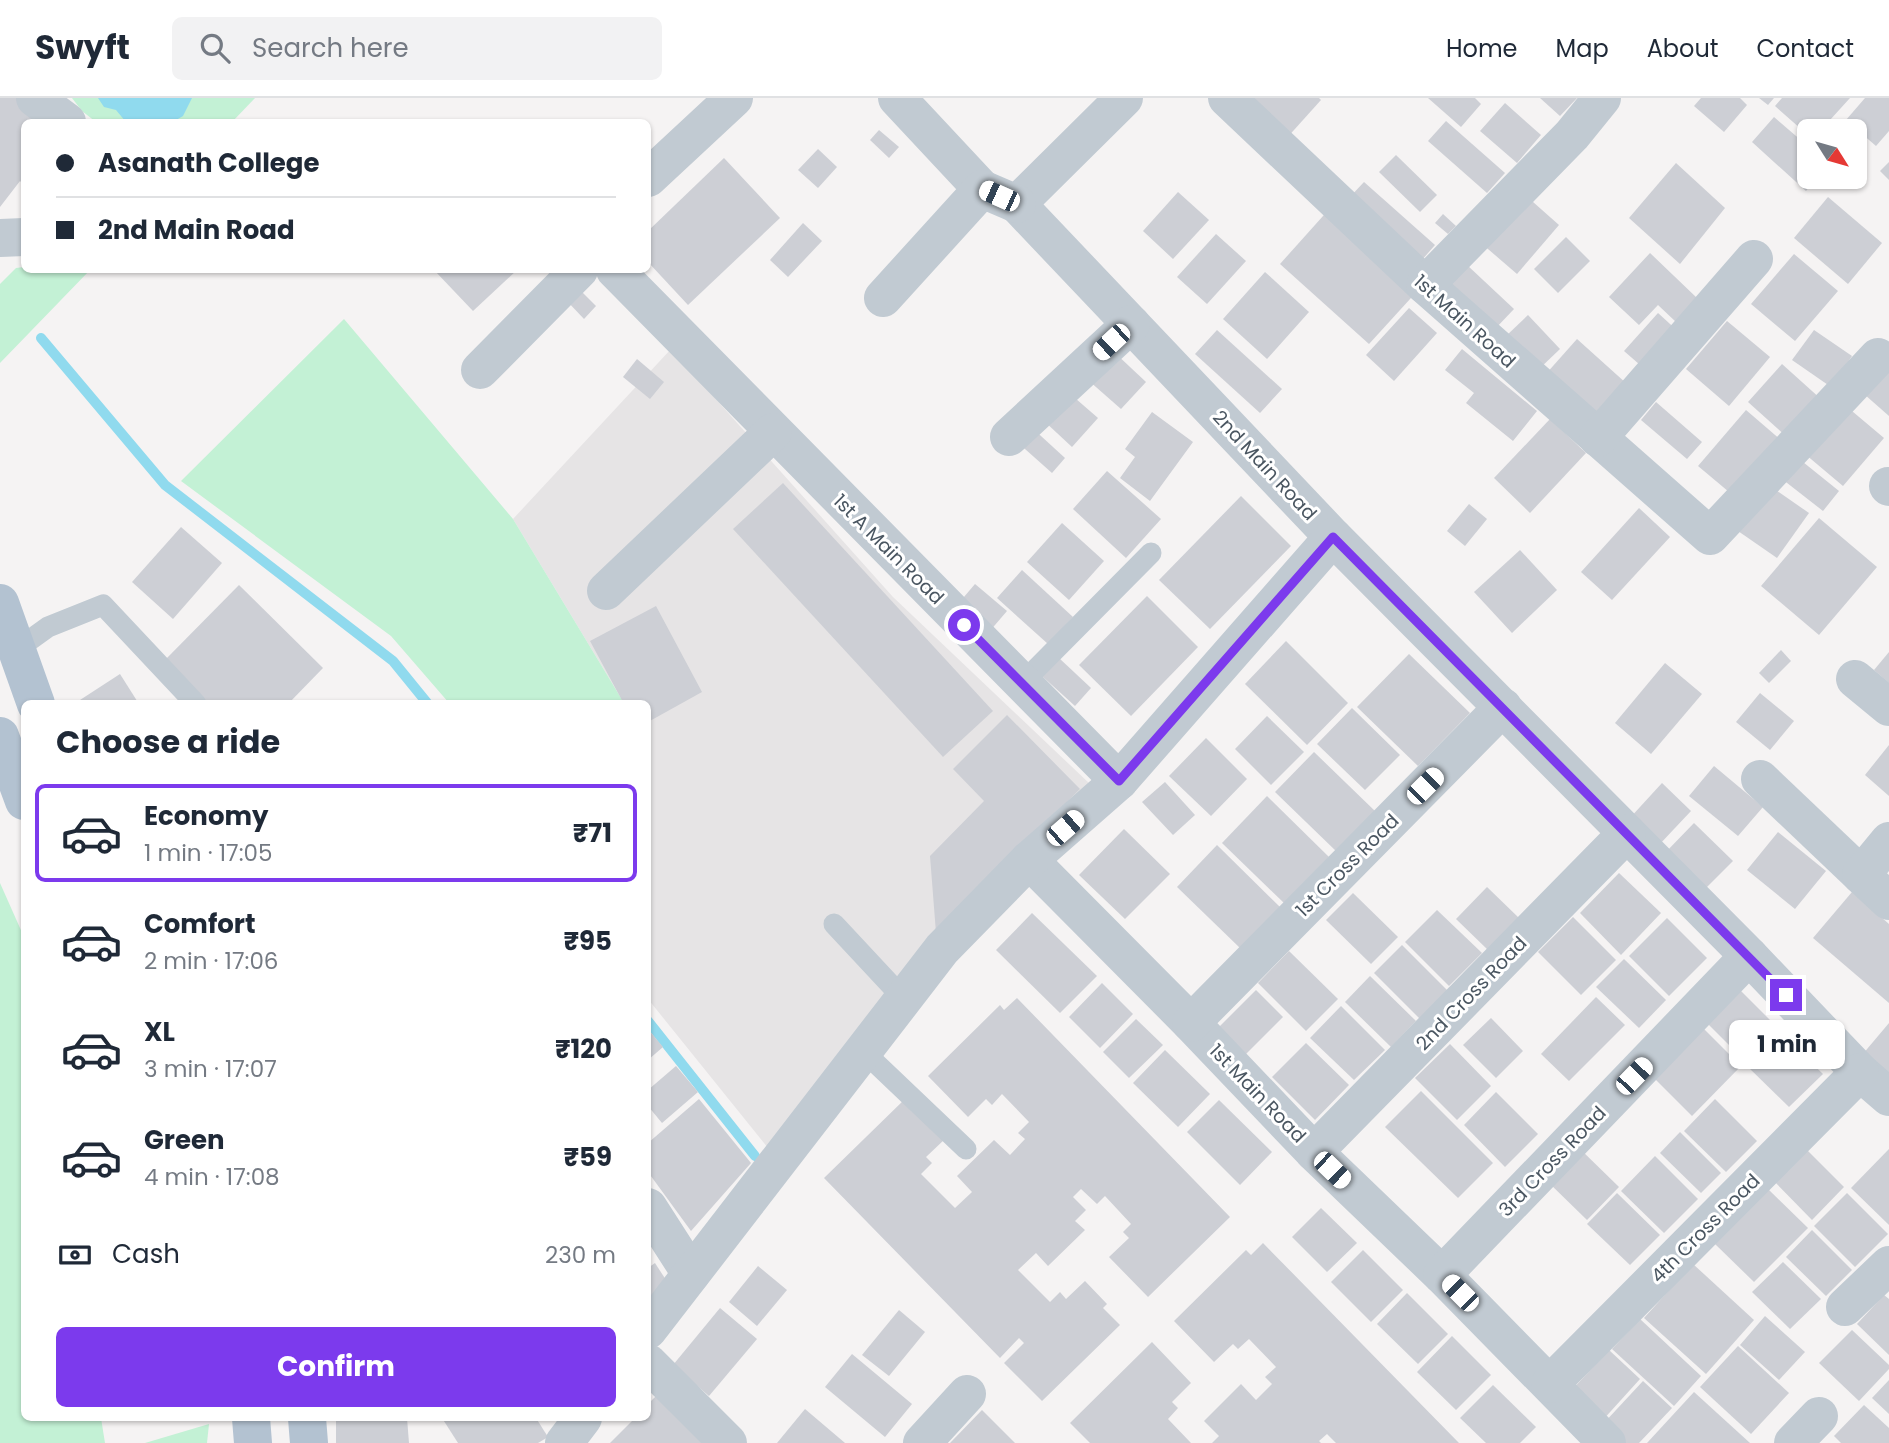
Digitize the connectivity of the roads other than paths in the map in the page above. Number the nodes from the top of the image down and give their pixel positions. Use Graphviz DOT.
graph roads {
  1 [pos="35,98"];
  2 [pos="734,98"];
  3 [pos="897,98"];
  4 [pos="1124,98"];
  5 [pos="1227,98"];
  6 [pos="1602,98"];
  7 [pos="63,119"];
  8 [pos="651,175"];
  9 [pos="982,189"];
  10 [pos="1017,204"];
  11 [pos="21,237"];
  12 [pos="0,238"];
  13 [pos="1754,259"];
  14 [pos="576,273"];
  15 [pos="618,273"];
  16 [pos="1425,285"];
  17 [pos="883,298"];
  18 [pos="1131,324"];
  19 [pos="1878,357"];
  20 [pos="480,370"];
  21 [pos="773,432"];
  22 [pos="1009,437"];
  23 [pos="1598,438"];
  24 [pos="1333,537"];
  25 [pos="1151,553"];
  26 [pos="606,591"];
  27 [pos="0,603"];
  28 [pos="16,650"];
  29 [pos="1855,679"];
  30 [pos="1021,683"];
  31 [pos="35,700"];
  32 [pos="191,700"];
  33 [pos="1503,707"];
  34 [pos="1889,707"];
  35 [pos="0,736"];
  36 [pos="1760,779"];
  37 [pos="1119,781"];
  38 [pos="21,793"];
  39 [pos="1627,833"];
  40 [pos="1889,841"];
  41 [pos="1029,860"];
  42 [pos="1861,875"];
  43 [pos="1889,901"];
  44 [pos="834,924"];
  45 [pos="1749,956"];
  46 [pos="903,998"];
  47 [pos="1191,1023"];
  48 [pos="862,1050"];
  49 [pos="1860,1072"];
  50 [pos="1889,1097"];
  51 [pos="965,1149"];
  52 [pos="1314,1152"];
  53 [pos="651,1212"];
  54 [pos="1889,1265"];
  55 [pos="691,1274"];
  56 [pos="1442,1275"];
  57 [pos="1846,1307"];
  58 [pos="651,1326"];
  59 [pos="651,1366"];
  60 [pos="1550,1384"];
  61 [pos="967,1394"];
  62 [pos="1819,1416"];
  63 [pos="251,1421"];
  64 [pos="307,1421"];
  65 [pos="581,1421"];
  66 [pos="253,1443"];
  67 [pos="309,1443"];
  68 [pos="564,1443"];
  69 [pos="728,1443"];
  70 [pos="922,1443"];
  71 [pos="1607,1443"];
  72 [pos="1793,1443"];
  1 -- 7 [label="street"];
  2 -- 8 [label="street"];
  3 -- 9 [label="street"];
  4 -- 10 [label="street"];
  5 -- 16 [label="street, 1st Main Road"];
  6 -- 16 [label="street"];
  9 -- 10 [label="street"];
  9 -- 17 [label="street"];
  10 -- 18 [label="street, 2nd Main Road"];
  11 -- 12 [label="street"];
  13 -- 23 [label="street"];
  14 -- 20 [label="street"];
  15 -- 21 [label="street, 1st A Main Road"];
  16 -- 23 [label="street, 1st Main Road"];
  18 -- 22 [label="street"];
  18 -- 24 [label="street, 2nd Main Road"];
  19 -- 23 [label="street, 1st Main Road"];
  21 -- 26 [label="street"];
  21 -- 30 [label="street, 1st A Main Road"];
  24 -- 33 [label="street, 2nd Main Road"];
  24 -- 37 [label="street"];
  25 -- 30 [label="lane"];
  27 -- 28 [label="main road"];
  28 -- 31 [label="main road"];
  28 -- 32 [label="lane"];
  29 -- 34 [label="street"];
  30 -- 37 [label="street, 1st A Main Road"];
  33 -- 39 [label="street, 2nd Main Road"];
  33 -- 47 [label="street, 1st Cross Road"];
  35 -- 38 [label="main road"];
  36 -- 42 [label="street"];
  37 -- 41 [label="street"];
  39 -- 45 [label="street, 2nd Main Road"];
  39 -- 52 [label="street, 2nd Cross Road"];
  40 -- 42 [label="street"];
  41 -- 46 [label="street"];
  41 -- 47 [label="street, 1st Main Road"];
  42 -- 43 [label="street"];
  44 -- 46 [label="lane"];
  45 -- 49 [label="street, 2nd Main Road"];
  45 -- 56 [label="street, 3rd Cross Road"];
  46 -- 48 [label="street"];
  47 -- 52 [label="street, 1st Main Road"];
  48 -- 51 [label="lane"];
  48 -- 55 [label="street"];
  49 -- 50 [label="street, 2nd Main Road"];
  49 -- 60 [label="street, 4th Cross Road"];
  52 -- 56 [label="street, 1st Main Road"];
  53 -- 55 [label="street"];
  54 -- 57 [label="street"];
  55 -- 58 [label="street"];
  56 -- 60 [label="street, 1st Main Road"];
  59 -- 69 [label="street"];
  60 -- 71 [label="street, 1st Main Road"];
  61 -- 70 [label="street"];
  62 -- 72 [label="street"];
  63 -- 66 [label="main road"];
  64 -- 67 [label="main road"];
  65 -- 68 [label="street"];
}
